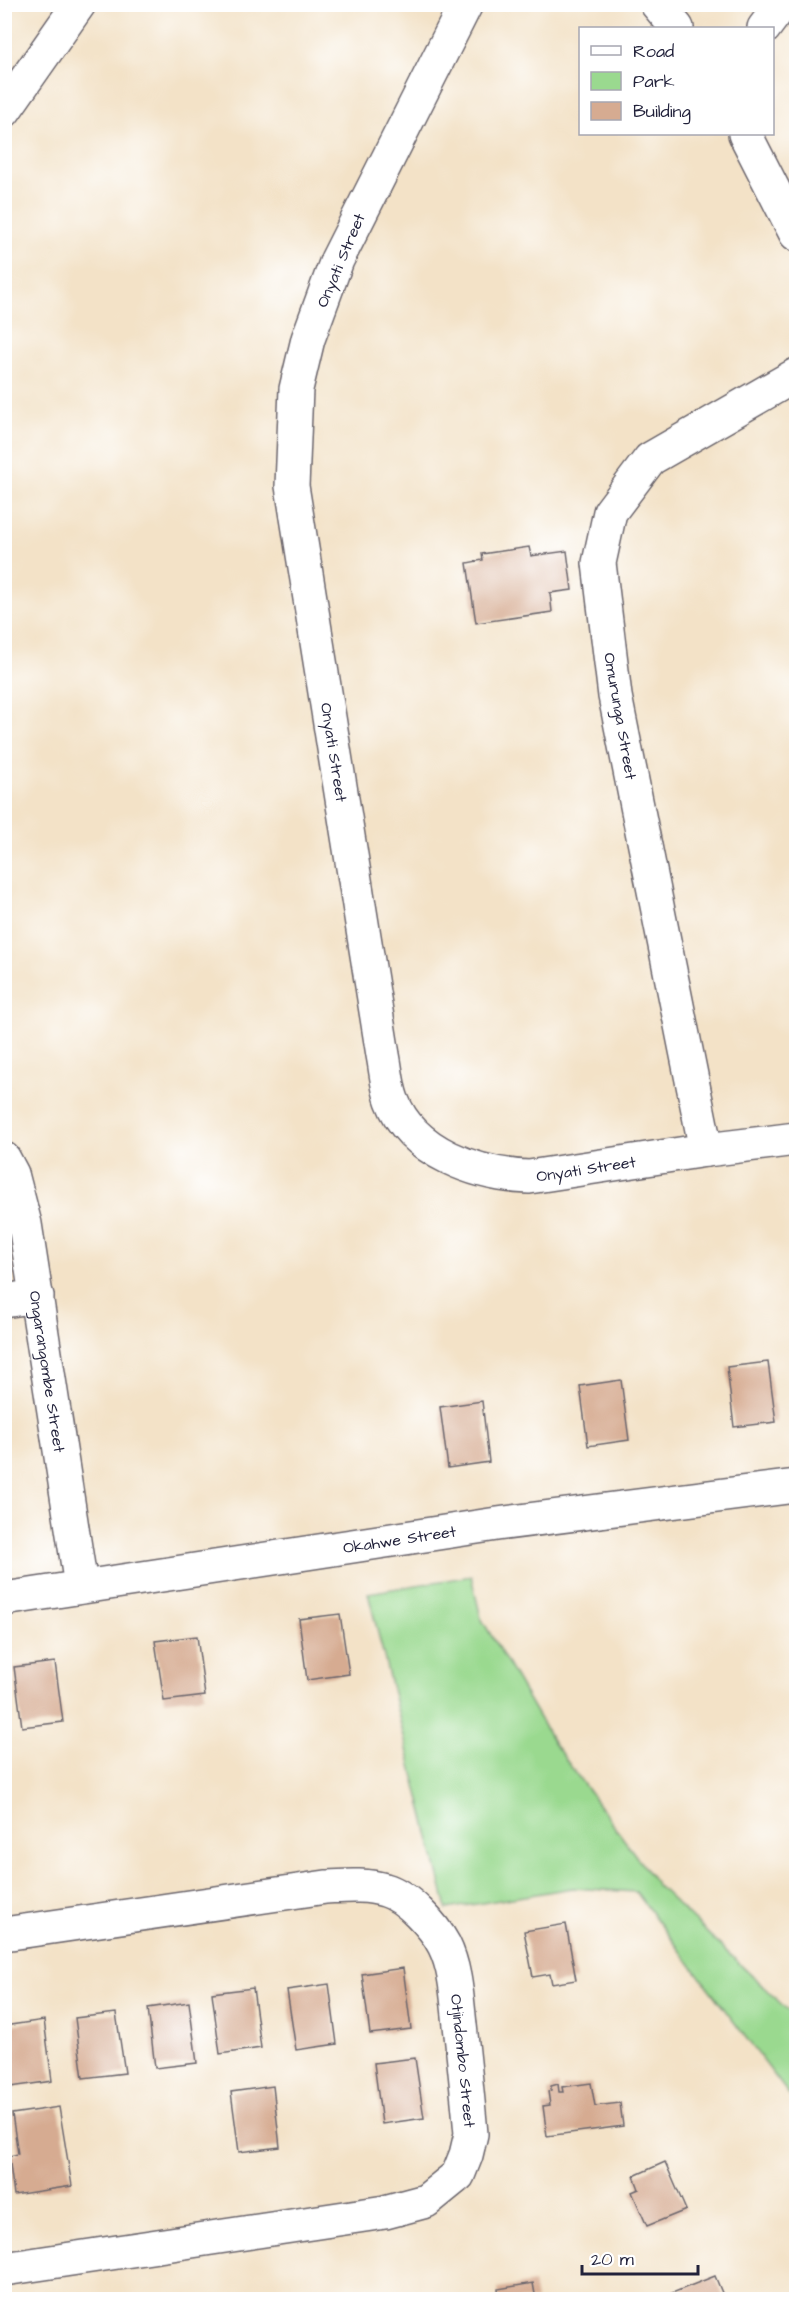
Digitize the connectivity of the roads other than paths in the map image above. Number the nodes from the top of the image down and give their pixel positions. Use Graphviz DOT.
graph roads {
  1 [pos="79,4"];
  2 [pos="466,4"];
  3 [pos="657,4"];
  4 [pos="782,4"];
  5 [pos="676,27"];
  6 [pos="765,27"];
  7 [pos="4,111"];
  8 [pos="746,135"];
  9 [pos="796,234"];
  10 [pos="796,375"];
  11 [pos="796,1139"];
  12 [pos="706,1150"];
  13 [pos="4,1159"];
  14 [pos="37,1296"];
  15 [pos="4,1301"];
  16 [pos="796,1486"];
  17 [pos="81,1586"];
  18 [pos="4,1599"];
  19 [pos="4,1934"];
  20 [pos="4,2269"];
  1 -- 7 [label="street"];
  2 -- 12 [label="street, Onyati Street"];
  3 -- 5 [label="street"];
  4 -- 6 [label="street"];
  8 -- 9 [label="street"];
  10 -- 12 [label="street, Omurunga Street"];
  11 -- 12 [label="street, Onyati Street"];
  13 -- 14 [label="street, Ongarangombe Street"];
  14 -- 15 [label="street"];
  14 -- 17 [label="street, Ongarangombe Street"];
  16 -- 17 [label="street, Okahwe Street"];
  17 -- 18 [label="street, Okahwe Street"];
  19 -- 20 [label="street, Otjindombo Street"];
}
